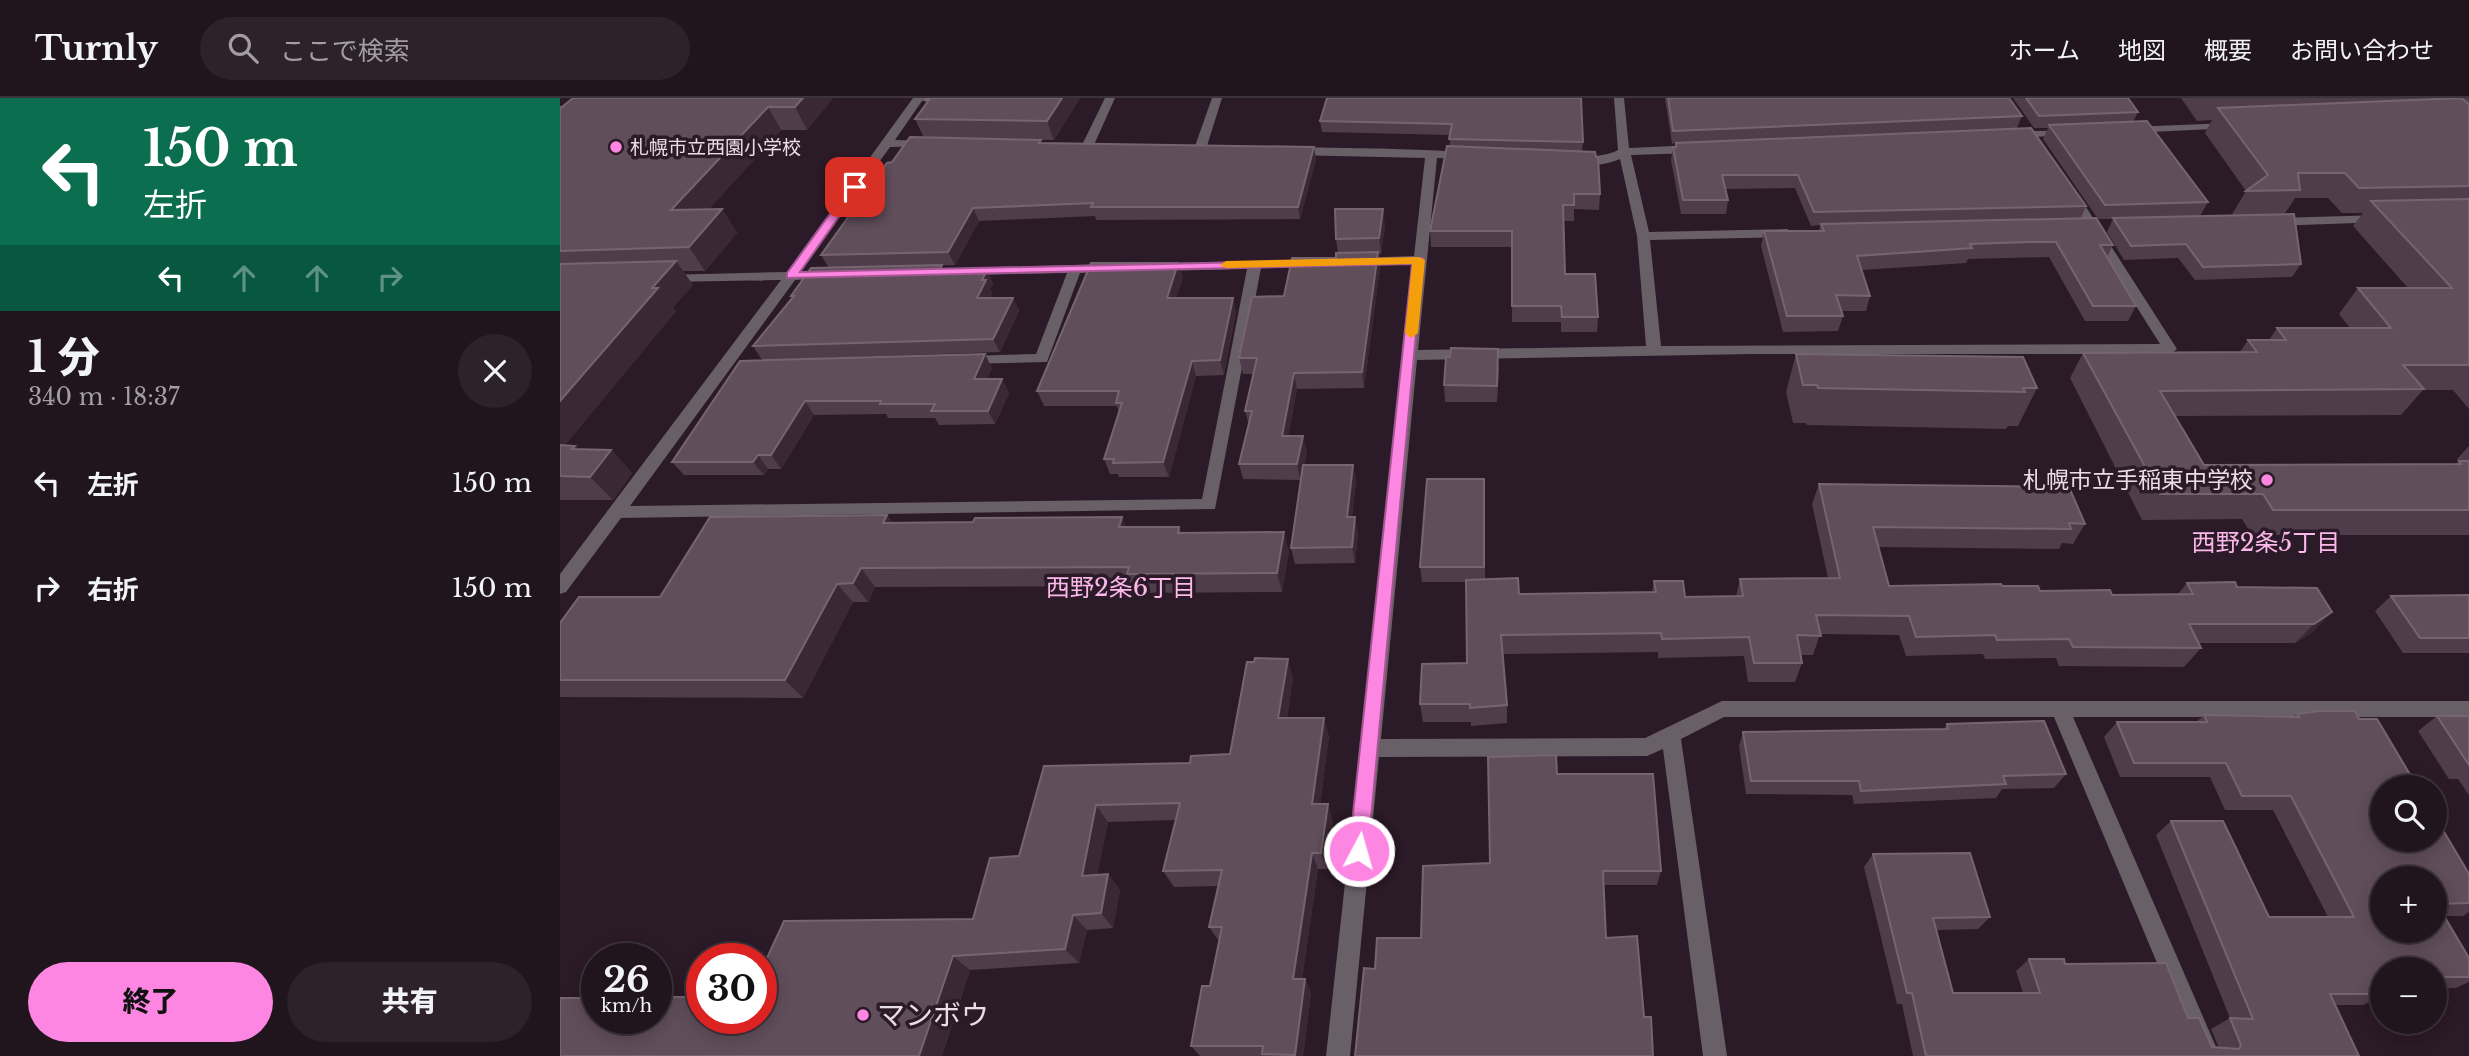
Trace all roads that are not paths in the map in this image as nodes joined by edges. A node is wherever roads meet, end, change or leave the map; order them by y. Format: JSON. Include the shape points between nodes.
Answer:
{"nodes":[{"id":1,"x":919,"y":98,"type":"edge"},
{"id":2,"x":1110,"y":98,"type":"edge"},
{"id":3,"x":1217,"y":98,"type":"edge"},
{"id":4,"x":1619,"y":98,"type":"edge"},
{"id":5,"x":2017,"y":116,"type":"edge"},
{"id":6,"x":2238,"y":125,"type":"edge"},
{"id":7,"x":2113,"y":131,"type":"edge"},
{"id":8,"x":2085,"y":132,"type":"edge"},
{"id":9,"x":2002,"y":136,"type":"edge"},
{"id":10,"x":2034,"y":140,"type":"junction"},
{"id":11,"x":887,"y":143,"type":"junction"},
{"id":12,"x":940,"y":144,"type":"edge"},
{"id":13,"x":1073,"y":147,"type":"edge"},
{"id":14,"x":1708,"y":149,"type":"edge"},
{"id":15,"x":1214,"y":150,"type":"edge"},
{"id":16,"x":1282,"y":151,"type":"edge"},
{"id":17,"x":1624,"y":152,"type":"junction"},
{"id":18,"x":1431,"y":154,"type":"junction"},
{"id":19,"x":1485,"y":156,"type":"edge"},
{"id":20,"x":1566,"y":159,"type":"edge"},
{"id":21,"x":2062,"y":180,"type":"edge"},
{"id":22,"x":2399,"y":219,"type":"edge"},
{"id":23,"x":2260,"y":222,"type":"edge"},
{"id":24,"x":1807,"y":233,"type":"edge"},
{"id":25,"x":1643,"y":236,"type":"junction"},
{"id":26,"x":1419,"y":260,"type":"junction"},
{"id":27,"x":1255,"y":264,"type":"junction"},
{"id":28,"x":1075,"y":269,"type":"junction"},
{"id":29,"x":953,"y":272,"type":"edge"},
{"id":30,"x":845,"y":274,"type":"edge"},
{"id":31,"x":791,"y":276,"type":"junction"},
{"id":32,"x":655,"y":279,"type":"edge"},
{"id":33,"x":1654,"y":352,"type":"junction"},
{"id":34,"x":1409,"y":355,"type":"junction"},
{"id":35,"x":945,"y":362,"type":"edge"},
{"id":36,"x":618,"y":512,"type":"junction"},
{"id":37,"x":560,"y":587,"type":"edge"},
{"id":38,"x":2060,"y":709,"type":"junction"},
{"id":39,"x":2356,"y":709,"type":"junction"},
{"id":40,"x":2469,"y":709,"type":"edge"},
{"id":41,"x":2371,"y":731,"type":"edge"},
{"id":42,"x":1671,"y":735,"type":"junction"},
{"id":43,"x":1369,"y":748,"type":"junction"},
{"id":44,"x":1338,"y":1056,"type":"edge"},
{"id":45,"x":1715,"y":1056,"type":"edge"},
{"id":46,"x":2208,"y":1056,"type":"edge"}],
"edges":[{"from":1,"to":11,"type":"street"},
{"from":2,"to":13,"type":"street","via":[[1093,147]]},
{"from":3,"to":15,"type":"street","via":[[1194,149]]},
{"from":4,"to":17,"type":"street"},
{"from":5,"to":10,"type":"street"},
{"from":6,"to":7,"type":"street"},
{"from":8,"to":10,"type":"street"},
{"from":9,"to":10,"type":"street"},
{"from":11,"to":12,"type":"street"},
{"from":11,"to":31,"type":"street"},
{"from":14,"to":17,"type":"street"},
{"from":16,"to":18,"type":"street"},
{"from":17,"to":20,"type":"street","via":[[1606,161]]},
{"from":17,"to":25,"type":"street"},
{"from":18,"to":19,"type":"street"},
{"from":18,"to":26,"type":"street"},
{"from":21,"to":33,"type":"street","via":[[2170,349]]},
{"from":22,"to":23,"type":"street"},
{"from":24,"to":25,"type":"street"},
{"from":25,"to":33,"type":"street"},
{"from":26,"to":27,"type":"street"},
{"from":26,"to":34,"type":"street"},
{"from":27,"to":28,"type":"street"},
{"from":27,"to":36,"type":"street","via":[[1209,505]]},
{"from":28,"to":29,"type":"street"},
{"from":28,"to":35,"type":"street","via":[[1042,359]]},
{"from":30,"to":31,"type":"street"},
{"from":31,"to":32,"type":"street"},
{"from":31,"to":36,"type":"street","via":[[731,368]]},
{"from":33,"to":34,"type":"street"},
{"from":34,"to":43,"type":"street"},
{"from":36,"to":37,"type":"street"},
{"from":38,"to":39,"type":"street"},
{"from":38,"to":42,"type":"street","via":[[1722,709]]},
{"from":38,"to":46,"type":"street"},
{"from":39,"to":40,"type":"street"},
{"from":39,"to":41,"type":"street"},
{"from":42,"to":43,"type":"street","via":[[1647,747]]},
{"from":42,"to":45,"type":"street"},
{"from":43,"to":44,"type":"street"}]}
